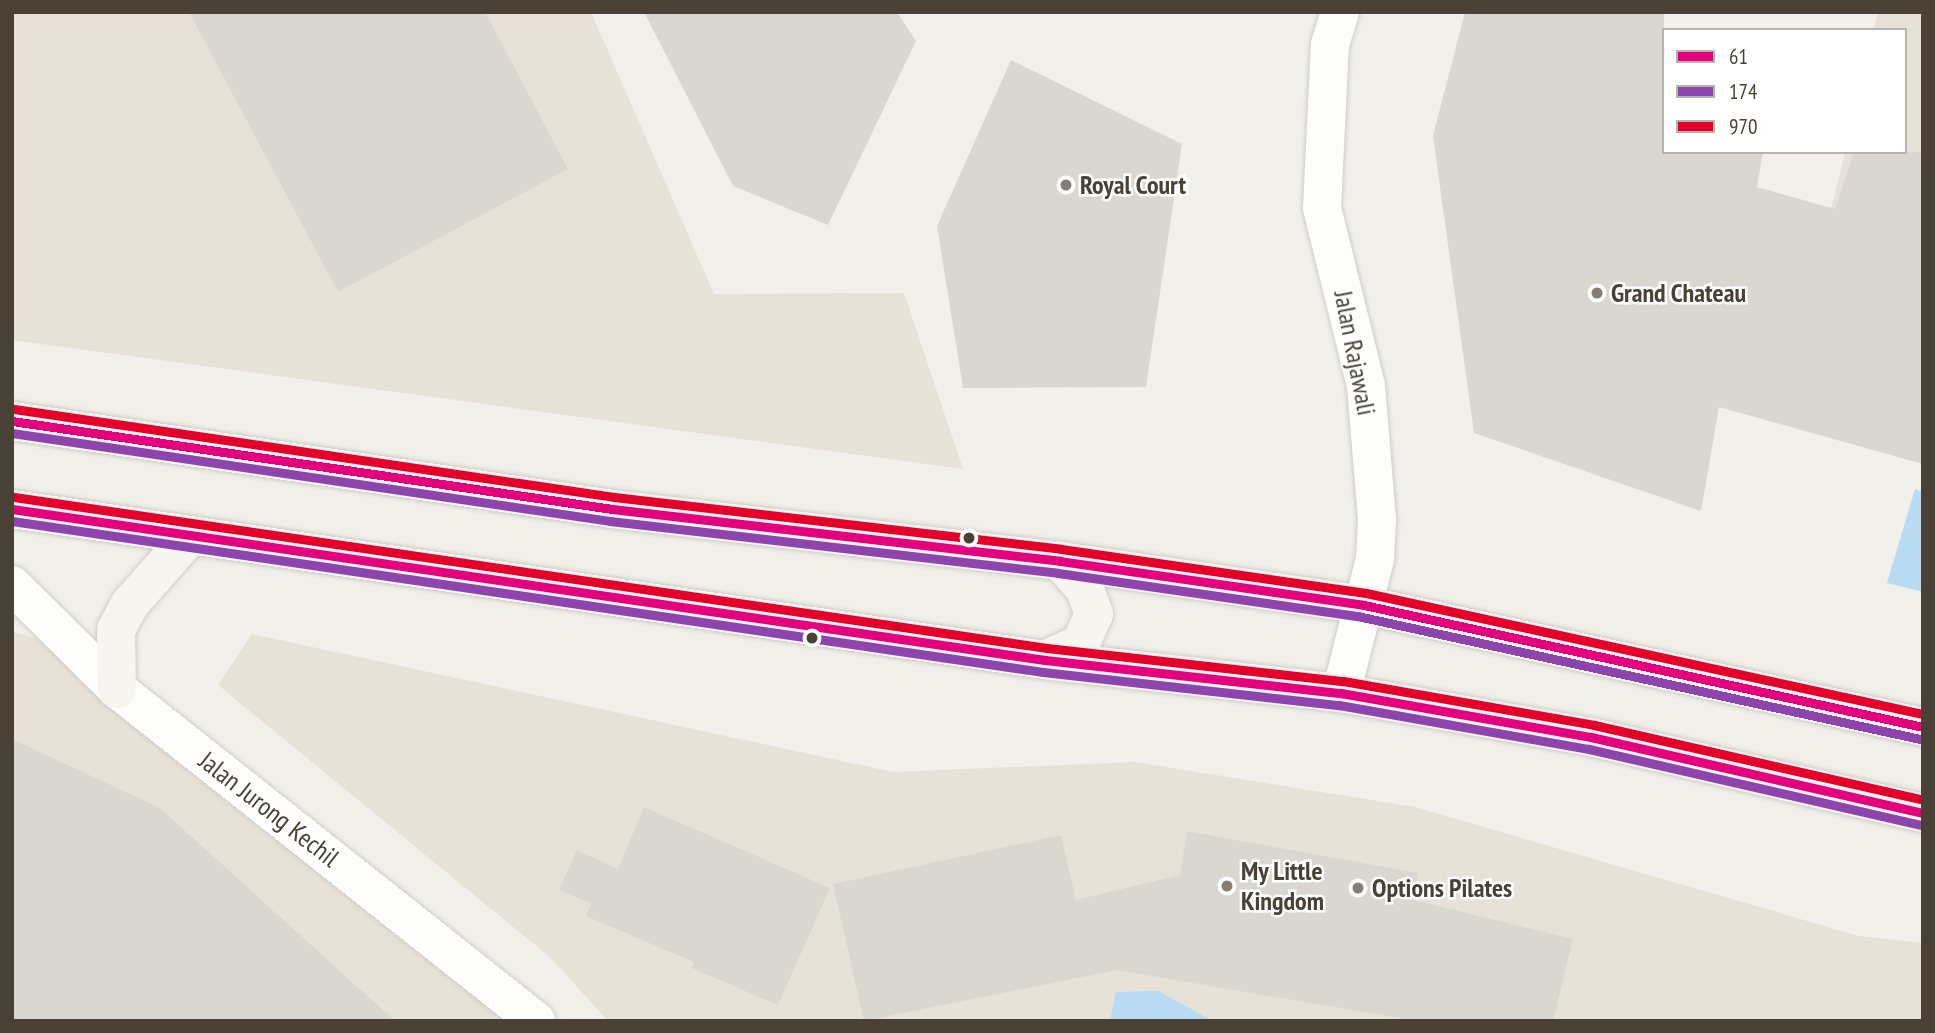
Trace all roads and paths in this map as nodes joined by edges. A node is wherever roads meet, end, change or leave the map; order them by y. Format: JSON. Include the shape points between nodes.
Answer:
{"nodes":[{"id":1,"x":1340,"y":12,"type":"edge"},
{"id":2,"x":12,"y":421,"type":"edge"},
{"id":3,"x":12,"y":509,"type":"edge"},
{"id":4,"x":190,"y":536,"type":"junction"},
{"id":5,"x":1060,"y":561,"type":"junction"},
{"id":6,"x":12,"y":584,"type":"edge"},
{"id":7,"x":1364,"y":606,"type":"junction"},
{"id":8,"x":1045,"y":660,"type":"junction"},
{"id":9,"x":117,"y":689,"type":"junction"},
{"id":10,"x":1341,"y":693,"type":"junction"},
{"id":11,"x":1923,"y":727,"type":"edge"},
{"id":12,"x":1923,"y":813,"type":"edge"},
{"id":13,"x":536,"y":1021,"type":"edge"}],
"edges":[{"from":1,"to":7,"type":"street","name":"Jalan Rajawali","via":[[1330,44],[1322,208],[1366,386],[1377,520],[1375,559]]},
{"from":2,"to":5,"type":"main road","via":[[612,509]]},
{"from":3,"to":4,"type":"main road"},
{"from":4,"to":8,"type":"main road"},
{"from":4,"to":9,"type":"main road","via":[[130,604],[116,630]]},
{"from":5,"to":7,"type":"main road"},
{"from":5,"to":8,"type":"main road","via":[[1086,589],[1094,614],[1081,643]]},
{"from":6,"to":9,"type":"street","name":"Jalan Jurong Kechil"},
{"from":7,"to":10,"type":"street","name":"Jalan Rajawali"},
{"from":7,"to":11,"type":"main road"},
{"from":8,"to":10,"type":"main road"},
{"from":9,"to":13,"type":"street","name":"Jalan Jurong Kechil"},
{"from":10,"to":12,"type":"main road","via":[[1591,737]]}]}
